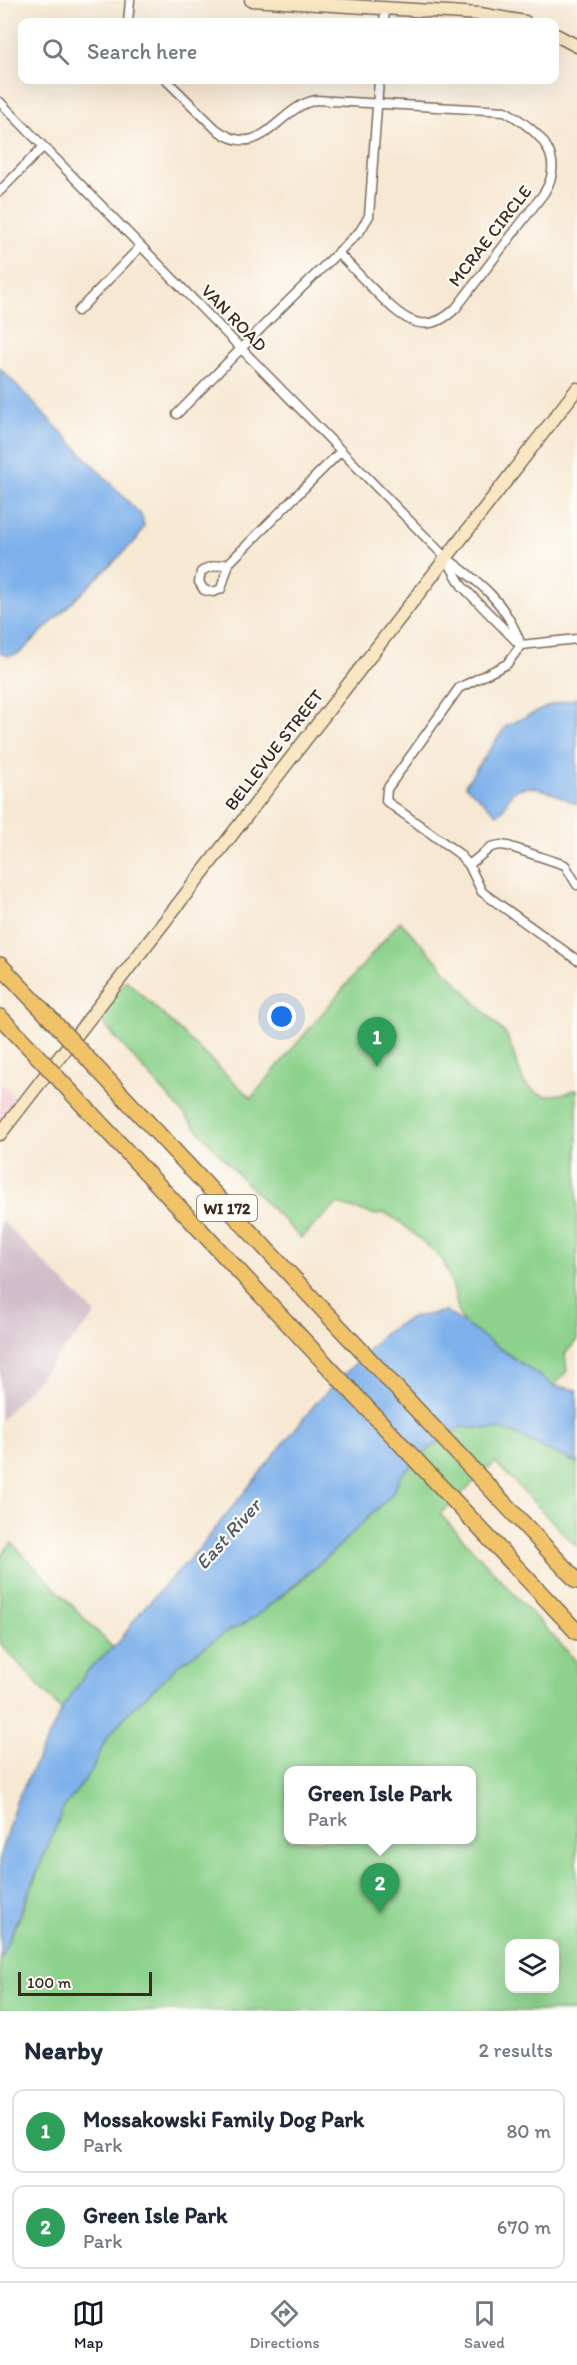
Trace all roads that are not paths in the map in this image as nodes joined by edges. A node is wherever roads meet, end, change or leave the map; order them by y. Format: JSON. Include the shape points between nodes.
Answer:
{"nodes":[{"id":1,"x":130,"y":0,"type":"edge"},
{"id":2,"x":251,"y":0,"type":"edge"},
{"id":3,"x":385,"y":9,"type":"junction"},
{"id":4,"x":128,"y":18,"type":"edge"},
{"id":5,"x":384,"y":18,"type":"edge"},
{"id":6,"x":502,"y":18,"type":"edge"},
{"id":7,"x":559,"y":36,"type":"edge"},
{"id":8,"x":577,"y":46,"type":"edge"},
{"id":9,"x":170,"y":84,"type":"edge"},
{"id":10,"x":379,"y":84,"type":"edge"},
{"id":11,"x":0,"y":102,"type":"edge"},
{"id":12,"x":377,"y":103,"type":"junction"},
{"id":13,"x":43,"y":147,"type":"junction"},
{"id":14,"x":0,"y":191,"type":"edge"},
{"id":15,"x":141,"y":246,"type":"junction"},
{"id":16,"x":338,"y":253,"type":"junction"},
{"id":17,"x":78,"y":311,"type":"dead end"},
{"id":18,"x":241,"y":348,"type":"junction"},
{"id":19,"x":577,"y":388,"type":"edge"},
{"id":20,"x":177,"y":414,"type":"dead end"},
{"id":21,"x":341,"y":451,"type":"junction"},
{"id":22,"x":445,"y":557,"type":"junction"},
{"id":23,"x":229,"y":563,"type":"dead end"},
{"id":24,"x":577,"y":639,"type":"edge"},
{"id":25,"x":521,"y":645,"type":"junction"},
{"id":26,"x":469,"y":865,"type":"junction"},
{"id":27,"x":577,"y":885,"type":"edge"},
{"id":28,"x":577,"y":960,"type":"edge"},
{"id":29,"x":0,"y":965,"type":"edge"},
{"id":30,"x":0,"y":1017,"type":"edge"},
{"id":31,"x":0,"y":1134,"type":"edge"},
{"id":32,"x":577,"y":1581,"type":"edge"},
{"id":33,"x":577,"y":1632,"type":"edge"}],
"edges":[{"from":1,"to":4,"type":"street"},
{"from":2,"to":3,"type":"street"},
{"from":3,"to":5,"type":"street"},
{"from":3,"to":6,"type":"street"},
{"from":7,"to":8,"type":"street"},
{"from":9,"to":12,"type":"street","via":[[216,129],[239,140],[259,138],[306,102]]},
{"from":10,"to":12,"type":"street"},
{"from":11,"to":13,"type":"street","name":"VAN ROAD"},
{"from":12,"to":16,"type":"street","via":[[369,216]]},
{"from":12,"to":16,"type":"street","name":"MCRAE CIRCLE","via":[[505,111],[519,118],[543,141],[552,158],[552,175],[544,193],[456,308],[439,320],[420,323],[398,315]]},
{"from":13,"to":14,"type":"street"},
{"from":13,"to":15,"type":"street","name":"VAN ROAD"},
{"from":15,"to":17,"type":"street"},
{"from":15,"to":18,"type":"street","name":"VAN ROAD"},
{"from":16,"to":18,"type":"street"},
{"from":18,"to":20,"type":"street"},
{"from":18,"to":21,"type":"street","name":"VAN ROAD"},
{"from":19,"to":22,"type":"street","name":"BELLEVUE STREET"},
{"from":21,"to":22,"type":"street","name":"VAN ROAD"},
{"from":21,"to":23,"type":"street"},
{"from":22,"to":25,"type":"street","via":[[462,586]]},
{"from":22,"to":25,"type":"street","via":[[471,575],[504,608]]},
{"from":22,"to":31,"type":"street","name":"BELLEVUE STREET"},
{"from":24,"to":25,"type":"street"},
{"from":25,"to":26,"type":"street","via":[[507,664],[459,688],[387,789],[386,801]]},
{"from":26,"to":27,"type":"street","via":[[491,847],[508,846],[565,865]]},
{"from":26,"to":28,"type":"street","via":[[482,892]]},
{"from":29,"to":32,"type":"highway","number":"WI 172","bridge":true},
{"from":30,"to":33,"type":"highway","number":"WI 172","bridge":true}]}
